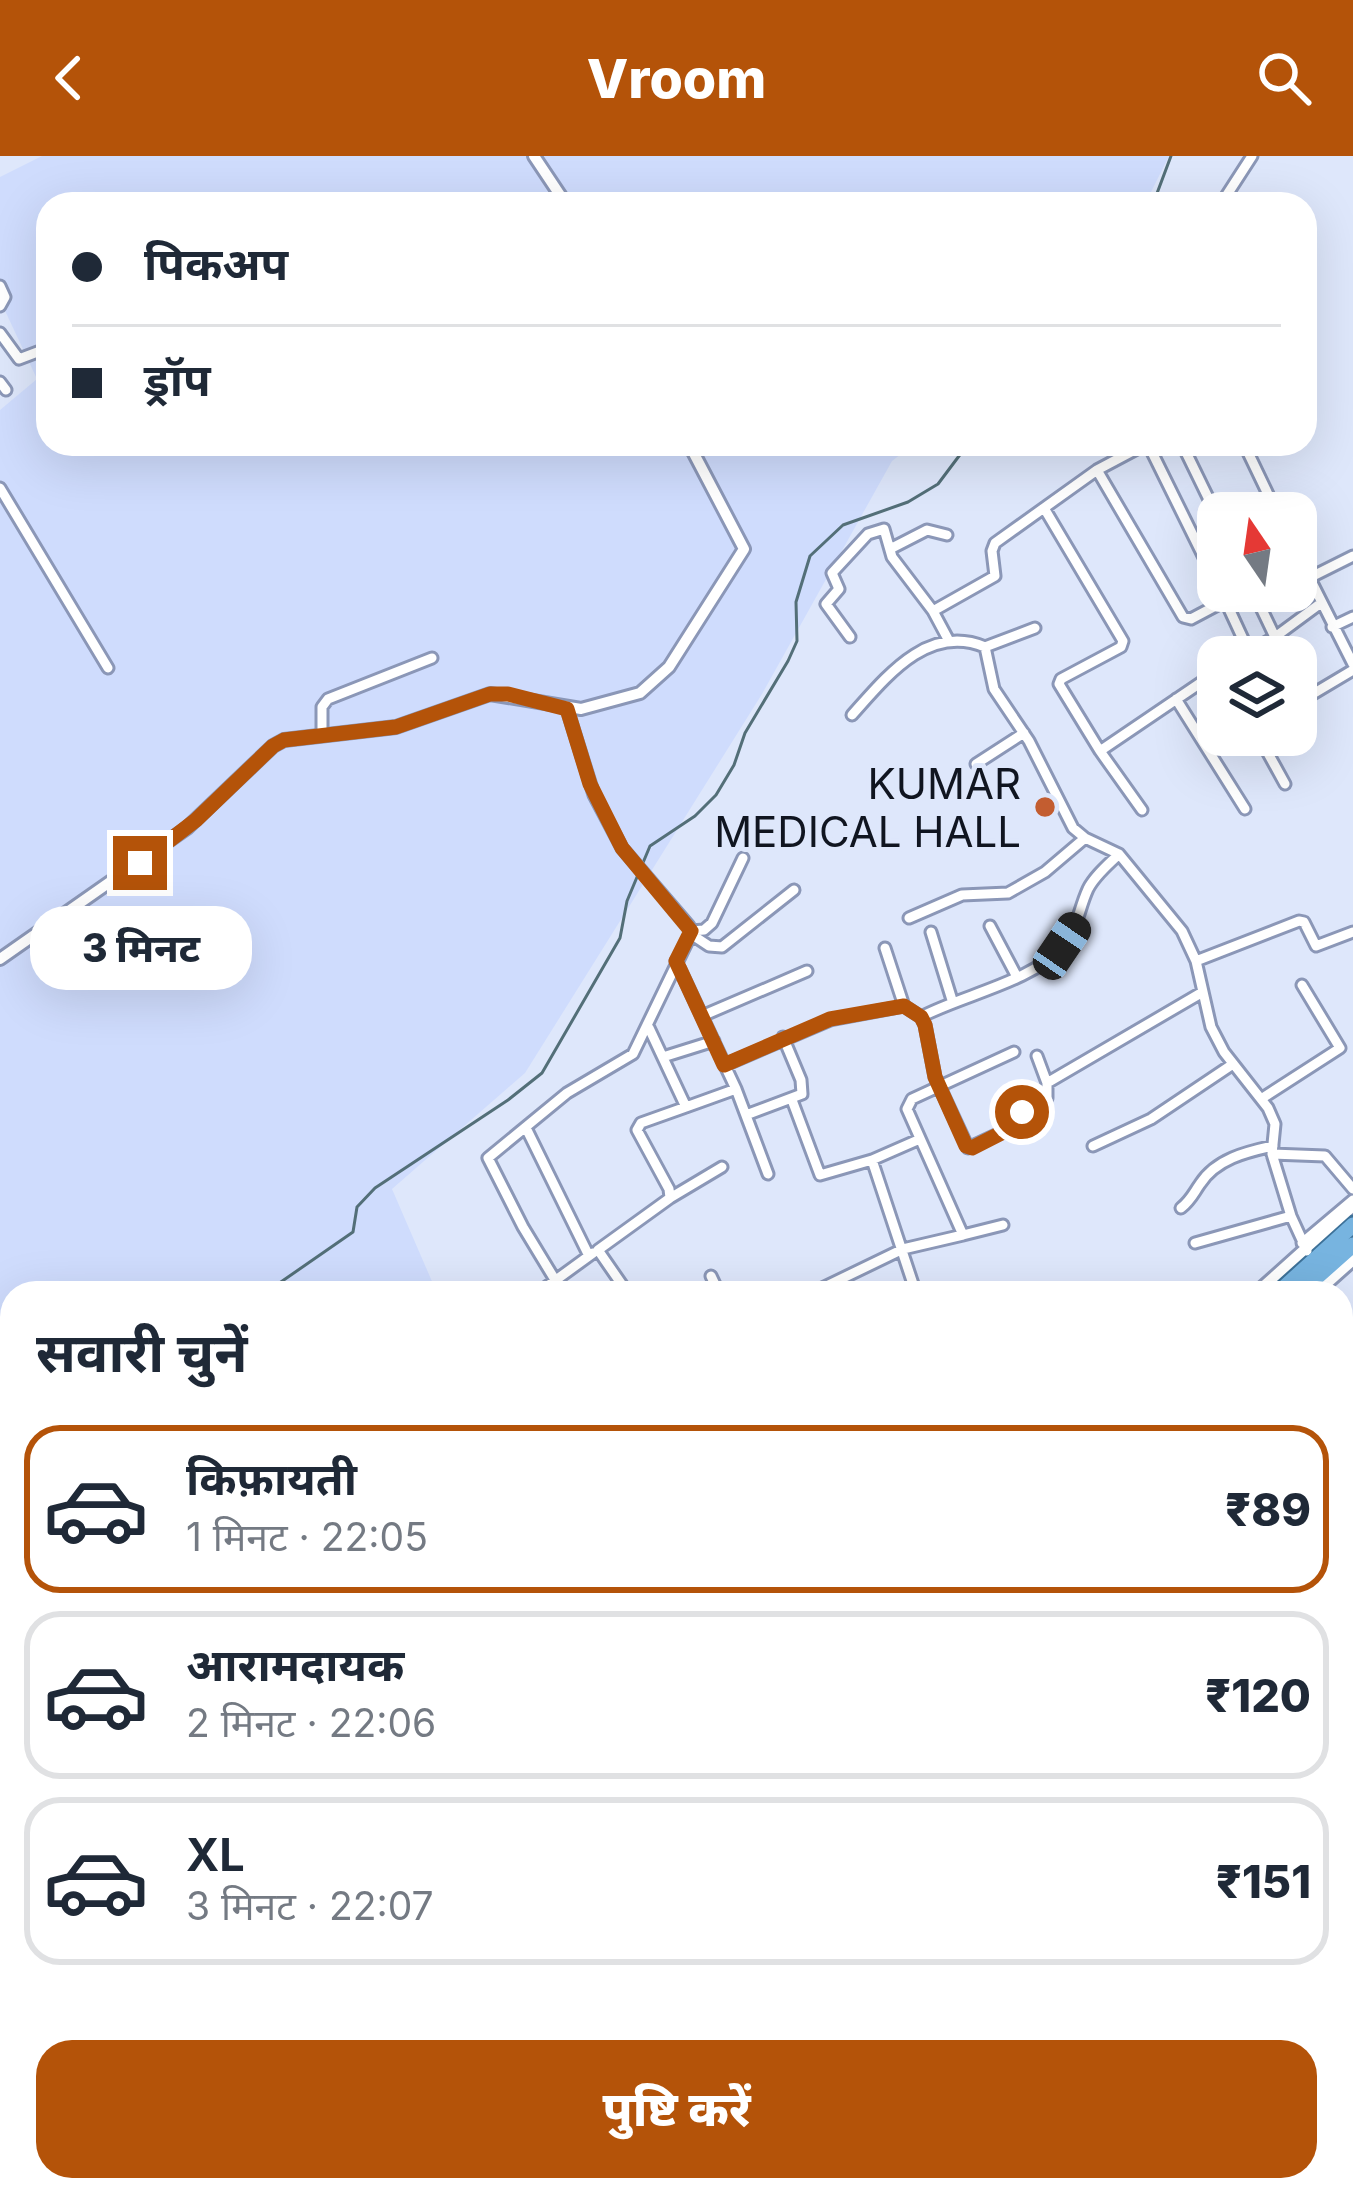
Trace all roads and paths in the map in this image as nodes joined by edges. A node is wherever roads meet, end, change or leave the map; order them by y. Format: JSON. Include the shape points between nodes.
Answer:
{"nodes":[{"id":1,"x":534,"y":156,"type":"edge"},
{"id":2,"x":1252,"y":156,"type":"edge"},
{"id":3,"x":558,"y":192,"type":"edge"},
{"id":4,"x":1230,"y":192,"type":"edge"},
{"id":5,"x":0,"y":286,"type":"edge"},
{"id":6,"x":0,"y":306,"type":"edge"},
{"id":7,"x":0,"y":333,"type":"edge"},
{"id":8,"x":36,"y":355,"type":"edge"},
{"id":9,"x":695,"y":456,"type":"edge"},
{"id":10,"x":1123,"y":456,"type":"edge"},
{"id":11,"x":1153,"y":456,"type":"edge"},
{"id":12,"x":1188,"y":456,"type":"edge"},
{"id":13,"x":1250,"y":456,"type":"edge"},
{"id":14,"x":1096,"y":470,"type":"junction"},
{"id":15,"x":0,"y":488,"type":"edge"},
{"id":16,"x":1205,"y":492,"type":"edge"},
{"id":17,"x":1267,"y":492,"type":"edge"},
{"id":18,"x":1044,"y":508,"type":"junction"},
{"id":19,"x":946,"y":536,"type":"dead end"},
{"id":20,"x":1197,"y":545,"type":"edge"},
{"id":21,"x":890,"y":549,"type":"junction"},
{"id":22,"x":1353,"y":556,"type":"edge"},
{"id":23,"x":1317,"y":574,"type":"edge"},
{"id":24,"x":1317,"y":594,"type":"edge"},
{"id":25,"x":1321,"y":602,"type":"junction"},
{"id":26,"x":932,"y":611,"type":"junction"},
{"id":27,"x":1199,"y":612,"type":"edge"},
{"id":28,"x":1353,"y":617,"type":"edge"},
{"id":29,"x":1332,"y":627,"type":"junction"},
{"id":30,"x":1034,"y":628,"type":"dead end"},
{"id":31,"x":1276,"y":636,"type":"edge"},
{"id":32,"x":850,"y":637,"type":"dead end"},
{"id":33,"x":947,"y":639,"type":"junction"},
{"id":34,"x":985,"y":646,"type":"junction"},
{"id":35,"x":432,"y":658,"type":"dead end"},
{"id":36,"x":1353,"y":667,"type":"edge"},
{"id":37,"x":108,"y":668,"type":"dead end"},
{"id":38,"x":1197,"y":685,"type":"edge"},
{"id":39,"x":1317,"y":690,"type":"edge"},
{"id":40,"x":1176,"y":699,"type":"junction"},
{"id":41,"x":567,"y":709,"type":"junction"},
{"id":42,"x":851,"y":715,"type":"dead end"},
{"id":43,"x":322,"y":734,"type":"junction"},
{"id":44,"x":1024,"y":734,"type":"junction"},
{"id":45,"x":1100,"y":751,"type":"junction"},
{"id":46,"x":1270,"y":756,"type":"edge"},
{"id":47,"x":976,"y":764,"type":"dead end"},
{"id":48,"x":1286,"y":784,"type":"dead end"},
{"id":49,"x":1246,"y":809,"type":"dead end"},
{"id":50,"x":1142,"y":810,"type":"dead end"},
{"id":51,"x":1085,"y":838,"type":"junction"},
{"id":52,"x":1119,"y":854,"type":"junction"},
{"id":53,"x":743,"y":858,"type":"dead end"},
{"id":54,"x":794,"y":890,"type":"dead end"},
{"id":55,"x":909,"y":917,"type":"dead end"},
{"id":56,"x":990,"y":926,"type":"dead end"},
{"id":57,"x":691,"y":932,"type":"junction"},
{"id":58,"x":931,"y":932,"type":"dead end"},
{"id":59,"x":1353,"y":932,"type":"edge"},
{"id":60,"x":885,"y":948,"type":"dead end"},
{"id":61,"x":0,"y":959,"type":"edge"},
{"id":62,"x":676,"y":961,"type":"junction"},
{"id":63,"x":1196,"y":962,"type":"junction"},
{"id":64,"x":807,"y":971,"type":"dead end"},
{"id":65,"x":1017,"y":977,"type":"junction"},
{"id":66,"x":1302,"y":985,"type":"dead end"},
{"id":67,"x":1201,"y":993,"type":"junction"},
{"id":68,"x":952,"y":1000,"type":"junction"},
{"id":69,"x":904,"y":1006,"type":"junction"},
{"id":70,"x":702,"y":1016,"type":"junction"},
{"id":71,"x":921,"y":1017,"type":"junction"},
{"id":72,"x":649,"y":1028,"type":"junction"},
{"id":73,"x":783,"y":1037,"type":"junction"},
{"id":74,"x":714,"y":1041,"type":"junction"},
{"id":75,"x":1353,"y":1042,"type":"edge"},
{"id":76,"x":1340,"y":1048,"type":"junction"},
{"id":77,"x":1014,"y":1052,"type":"dead end"},
{"id":78,"x":1036,"y":1056,"type":"dead end"},
{"id":79,"x":663,"y":1057,"type":"junction"},
{"id":80,"x":1233,"y":1064,"type":"junction"},
{"id":81,"x":724,"y":1065,"type":"junction"},
{"id":82,"x":1047,"y":1083,"type":"junction"},
{"id":83,"x":939,"y":1086,"type":"junction"},
{"id":84,"x":736,"y":1089,"type":"junction"},
{"id":85,"x":1262,"y":1099,"type":"junction"},
{"id":86,"x":792,"y":1100,"type":"junction"},
{"id":87,"x":686,"y":1107,"type":"junction"},
{"id":88,"x":746,"y":1115,"type":"junction"},
{"id":89,"x":526,"y":1128,"type":"junction"},
{"id":90,"x":920,"y":1139,"type":"junction"},
{"id":91,"x":1093,"y":1146,"type":"dead end"},
{"id":92,"x":1273,"y":1150,"type":"junction"},
{"id":93,"x":872,"y":1160,"type":"junction"},
{"id":94,"x":722,"y":1167,"type":"dead end"},
{"id":95,"x":768,"y":1174,"type":"dead end"},
{"id":96,"x":1353,"y":1189,"type":"edge"},
{"id":97,"x":670,"y":1198,"type":"junction"},
{"id":98,"x":1353,"y":1203,"type":"edge"},
{"id":99,"x":1181,"y":1208,"type":"dead end"},
{"id":100,"x":1291,"y":1216,"type":"junction"},
{"id":101,"x":1003,"y":1225,"type":"dead end"},
{"id":102,"x":1353,"y":1225,"type":"edge"},
{"id":103,"x":963,"y":1235,"type":"junction"},
{"id":104,"x":1195,"y":1243,"type":"dead end"},
{"id":105,"x":1353,"y":1245,"type":"edge"},
{"id":106,"x":902,"y":1249,"type":"junction"},
{"id":107,"x":1307,"y":1251,"type":"junction"},
{"id":108,"x":593,"y":1253,"type":"junction"},
{"id":109,"x":1353,"y":1260,"type":"edge"},
{"id":110,"x":711,"y":1276,"type":"dead end"},
{"id":111,"x":554,"y":1281,"type":"joint"},
{"id":112,"x":617,"y":1281,"type":"edge"},
{"id":113,"x":713,"y":1281,"type":"edge"},
{"id":114,"x":837,"y":1281,"type":"edge"},
{"id":115,"x":912,"y":1281,"type":"edge"},
{"id":116,"x":1271,"y":1281,"type":"edge"},
{"id":117,"x":1286,"y":1281,"type":"edge"},
{"id":118,"x":1312,"y":1281,"type":"edge"},
{"id":119,"x":1329,"y":1281,"type":"edge"}],
"edges":[{"from":1,"to":3,"type":"street"},
{"from":2,"to":4,"type":"street"},
{"from":5,"to":6,"type":"street"},
{"from":7,"to":8,"type":"street","via":[[19,359]]},
{"from":9,"to":41,"type":"street","via":[[742,554],[652,686]]},
{"from":10,"to":14,"type":"street"},
{"from":11,"to":20,"type":"street"},
{"from":12,"to":16,"type":"street"},
{"from":13,"to":17,"type":"street"},
{"from":14,"to":18,"type":"street"},
{"from":14,"to":27,"type":"street","via":[[1184,617]]},
{"from":15,"to":37,"type":"street"},
{"from":18,"to":26,"type":"street","via":[[995,543],[990,580]]},
{"from":18,"to":45,"type":"street","via":[[1124,641],[1060,681]]},
{"from":19,"to":21,"type":"street","via":[[927,530]]},
{"from":21,"to":26,"type":"street"},
{"from":21,"to":32,"type":"street","via":[[887,531],[872,531],[832,573],[839,589],[826,604]]},
{"from":22,"to":23,"type":"street"},
{"from":24,"to":25,"type":"street"},
{"from":25,"to":29,"type":"street"},
{"from":25,"to":31,"type":"street"},
{"from":26,"to":33,"type":"street"},
{"from":28,"to":29,"type":"street"},
{"from":29,"to":36,"type":"street"},
{"from":30,"to":34,"type":"street"},
{"from":33,"to":34,"type":"street"},
{"from":33,"to":42,"type":"street","via":[[900,665]]},
{"from":34,"to":44,"type":"street","via":[[994,689]]},
{"from":35,"to":43,"type":"street","via":[[328,699]]},
{"from":36,"to":39,"type":"street"},
{"from":38,"to":40,"type":"street"},
{"from":40,"to":45,"type":"street"},
{"from":40,"to":49,"type":"street"},
{"from":41,"to":43,"type":"street","via":[[490,694],[406,725]]},
{"from":41,"to":57,"type":"street","via":[[594,795],[634,866]]},
{"from":43,"to":61,"type":"street","via":[[273,746],[178,835]]},
{"from":44,"to":47,"type":"street"},
{"from":44,"to":51,"type":"street","via":[[1072,828]]},
{"from":45,"to":50,"type":"street"},
{"from":46,"to":48,"type":"street"},
{"from":51,"to":52,"type":"street"},
{"from":51,"to":55,"type":"street","via":[[1008,892],[967,894]]},
{"from":52,"to":63,"type":"street","via":[[1167,908]]},
{"from":52,"to":65,"type":"street","via":[[1089,887],[1062,946]]},
{"from":53,"to":57,"type":"street","via":[[712,923]]},
{"from":54,"to":57,"type":"street","via":[[722,947]]},
{"from":56,"to":65,"type":"street"},
{"from":57,"to":62,"type":"street"},
{"from":58,"to":68,"type":"street"},
{"from":59,"to":63,"type":"street","via":[[1316,946],[1299,920]]},
{"from":60,"to":69,"type":"street"},
{"from":62,"to":70,"type":"street"},
{"from":62,"to":72,"type":"street"},
{"from":63,"to":67,"type":"street"},
{"from":64,"to":70,"type":"street"},
{"from":65,"to":68,"type":"street"},
{"from":66,"to":76,"type":"street"},
{"from":67,"to":80,"type":"street"},
{"from":67,"to":82,"type":"street"},
{"from":68,"to":71,"type":"street"},
{"from":69,"to":71,"type":"street"},
{"from":69,"to":73,"type":"street","via":[[851,1013]]},
{"from":70,"to":74,"type":"street"},
{"from":71,"to":83,"type":"street"},
{"from":72,"to":79,"type":"street"},
{"from":72,"to":89,"type":"street","via":[[627,1060],[567,1093]]},
{"from":73,"to":81,"type":"street"},
{"from":73,"to":86,"type":"street","via":[[802,1089]]},
{"from":74,"to":79,"type":"street"},
{"from":74,"to":81,"type":"street"},
{"from":75,"to":76,"type":"street"},
{"from":76,"to":85,"type":"street"},
{"from":77,"to":83,"type":"street"},
{"from":78,"to":82,"type":"street"},
{"from":79,"to":87,"type":"street"},
{"from":80,"to":85,"type":"street"},
{"from":80,"to":91,"type":"street","via":[[1151,1119]]},
{"from":81,"to":84,"type":"street"},
{"from":82,"to":83,"type":"street","via":[[1047,1098],[1025,1108],[1015,1126],[972,1148]]},
{"from":83,"to":90,"type":"street","via":[[908,1103]]},
{"from":84,"to":87,"type":"street"},
{"from":84,"to":88,"type":"street"},
{"from":85,"to":92,"type":"street","via":[[1275,1124]]},
{"from":86,"to":88,"type":"street"},
{"from":86,"to":93,"type":"street","via":[[820,1174]]},
{"from":87,"to":97,"type":"street","via":[[637,1130]]},
{"from":88,"to":95,"type":"street"},
{"from":89,"to":108,"type":"street"},
{"from":89,"to":111,"type":"street","via":[[488,1158]]},
{"from":90,"to":93,"type":"street"},
{"from":90,"to":103,"type":"street"},
{"from":92,"to":96,"type":"street","via":[[1325,1156]]},
{"from":92,"to":99,"type":"street","via":[[1220,1165]]},
{"from":92,"to":100,"type":"street"},
{"from":93,"to":106,"type":"street"},
{"from":94,"to":97,"type":"street"},
{"from":97,"to":108,"type":"street"},
{"from":98,"to":107,"type":"street"},
{"from":100,"to":104,"type":"street"},
{"from":100,"to":107,"type":"street"},
{"from":101,"to":103,"type":"street"},
{"from":102,"to":107,"type":"highway"},
{"from":103,"to":106,"type":"street"},
{"from":105,"to":118,"type":"highway"},
{"from":106,"to":114,"type":"street"},
{"from":106,"to":115,"type":"street"},
{"from":107,"to":116,"type":"street"},
{"from":107,"to":117,"type":"highway"},
{"from":108,"to":111,"type":"street"},
{"from":108,"to":112,"type":"street"},
{"from":109,"to":119,"type":"street"},
{"from":110,"to":113,"type":"street"}]}
